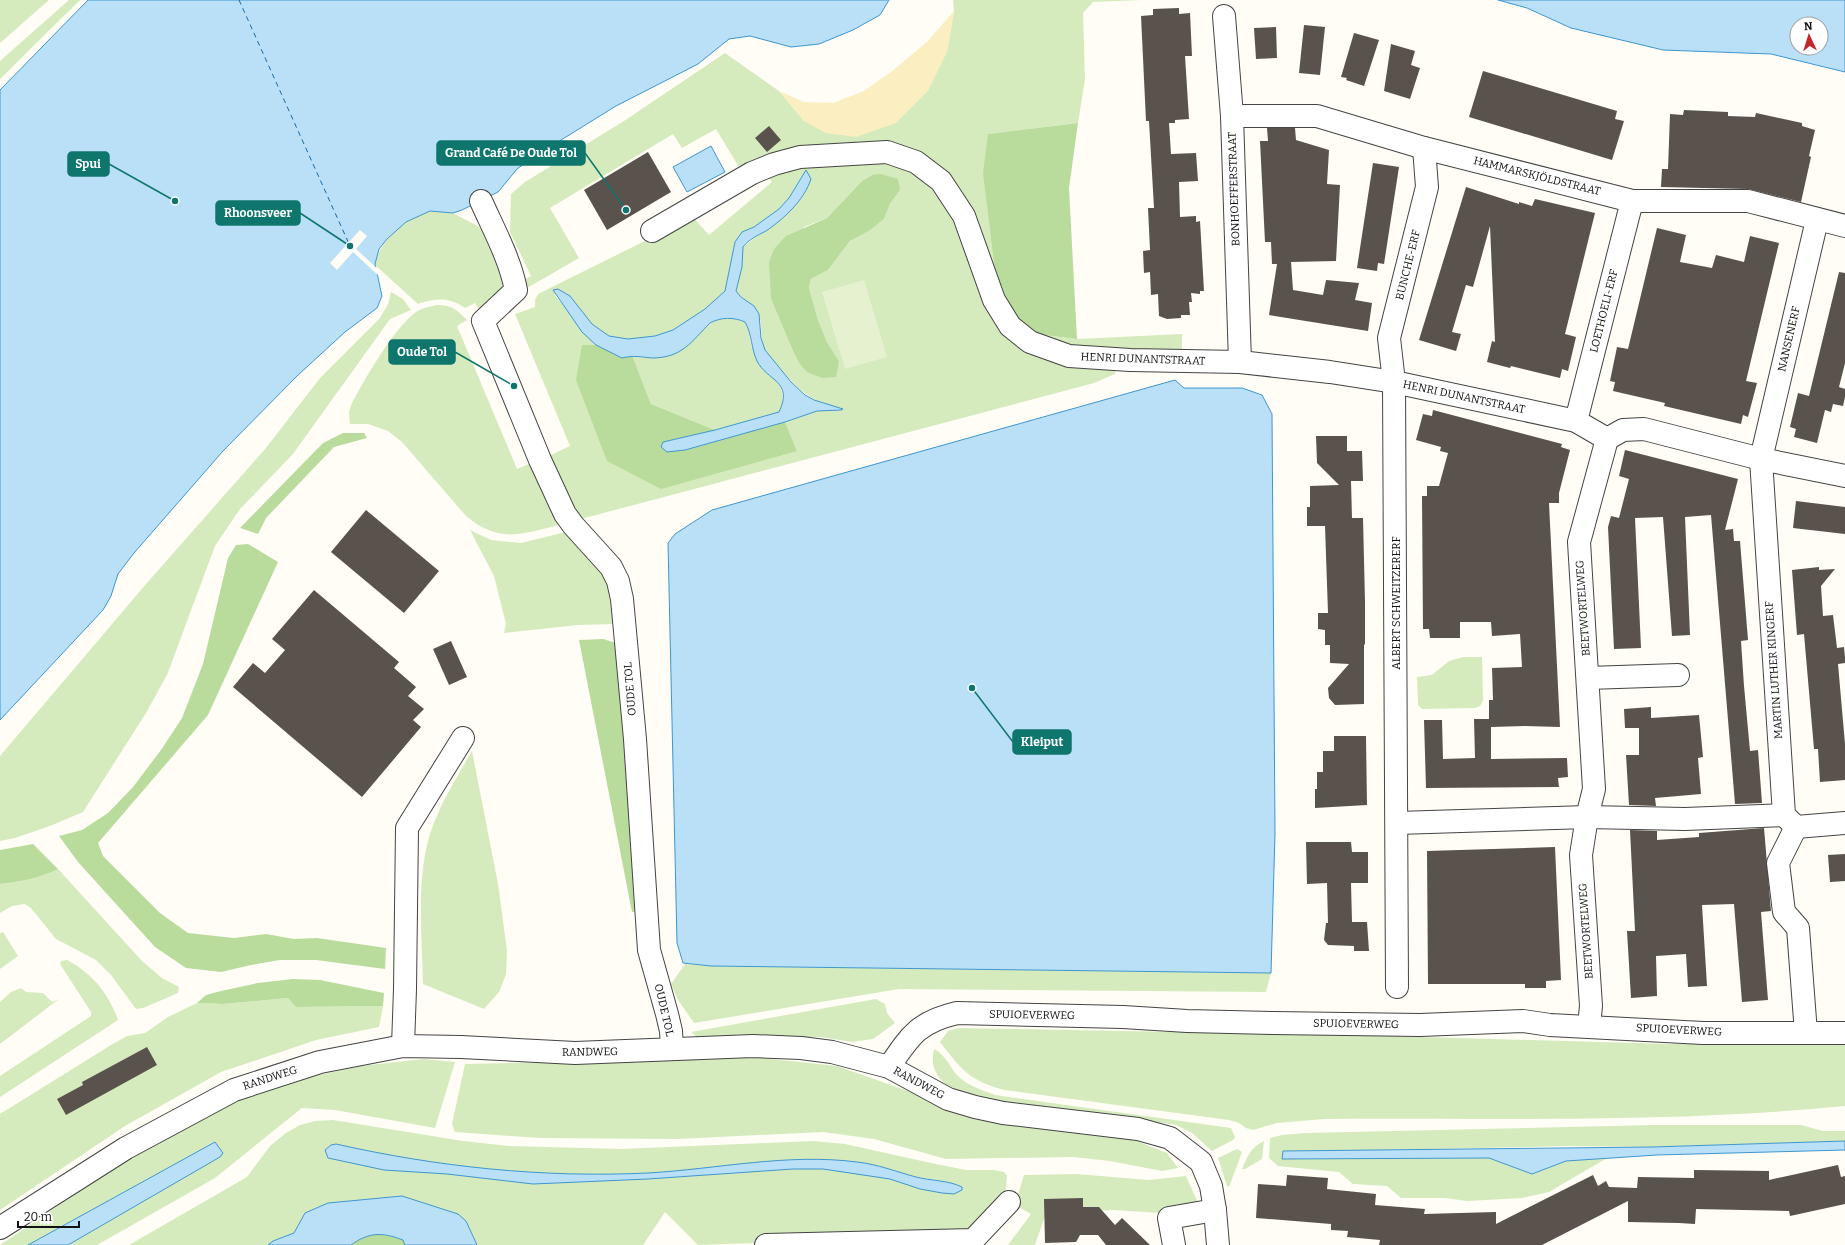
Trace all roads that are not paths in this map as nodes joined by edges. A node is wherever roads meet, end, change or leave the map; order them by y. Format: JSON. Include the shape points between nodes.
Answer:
{"nodes":[{"id":1,"x":1224,"y":16,"type":"dead end"},
{"id":2,"x":1232,"y":116,"type":"junction"},
{"id":3,"x":1424,"y":148,"type":"junction"},
{"id":4,"x":481,"y":201,"type":"dead end"},
{"id":5,"x":1632,"y":201,"type":"junction"},
{"id":6,"x":1817,"y":220,"type":"junction"},
{"id":7,"x":1845,"y":226,"type":"edge"},
{"id":8,"x":652,"y":230,"type":"dead end"},
{"id":9,"x":1240,"y":362,"type":"junction"},
{"id":10,"x":1394,"y":382,"type":"junction"},
{"id":11,"x":1576,"y":421,"type":"junction"},
{"id":12,"x":1607,"y":439,"type":"junction"},
{"id":13,"x":1761,"y":459,"type":"junction"},
{"id":14,"x":1845,"y":476,"type":"edge"},
{"id":15,"x":1678,"y":675,"type":"dead end"},
{"id":16,"x":1588,"y":678,"type":"junction"},
{"id":17,"x":463,"y":738,"type":"dead end"},
{"id":18,"x":1587,"y":817,"type":"junction"},
{"id":19,"x":1790,"y":821,"type":"junction"},
{"id":20,"x":1397,"y":823,"type":"junction"},
{"id":21,"x":1845,"y":823,"type":"edge"},
{"id":22,"x":1397,"y":987,"type":"dead end"},
{"id":23,"x":1589,"y":1026,"type":"junction"},
{"id":24,"x":1806,"y":1033,"type":"junction"},
{"id":25,"x":1845,"y":1033,"type":"edge"},
{"id":26,"x":403,"y":1046,"type":"junction"},
{"id":27,"x":672,"y":1049,"type":"junction"},
{"id":28,"x":889,"y":1068,"type":"junction"},
{"id":29,"x":1009,"y":1202,"type":"dead end"},
{"id":30,"x":1215,"y":1210,"type":"junction"},
{"id":31,"x":0,"y":1228,"type":"edge"},
{"id":32,"x":973,"y":1243,"type":"edge"},
{"id":33,"x":766,"y":1245,"type":"edge"},
{"id":34,"x":1174,"y":1245,"type":"edge"},
{"id":35,"x":1218,"y":1245,"type":"edge"}],
"edges":[{"from":1,"to":2,"type":"street","name":"BONHOEFFERSTRAAT"},
{"from":2,"to":3,"type":"street","name":"HAMMARSKJÖLDSTRAAT","via":[[1317,116]]},
{"from":2,"to":9,"type":"street","name":"BONHOEFFERSTRAAT"},
{"from":3,"to":5,"type":"street","name":"HAMMARSKJÖLDSTRAAT"},
{"from":3,"to":10,"type":"street","name":"BUNCHE-ERF","via":[[1427,187],[1389,338]]},
{"from":4,"to":27,"type":"street","name":"OUDE TOL","via":[[507,257],[516,290],[483,321],[565,514],[611,567],[618,581],[622,599],[635,747],[648,950],[669,1020]]},
{"from":5,"to":6,"type":"street","name":"HAMMARSKJÖLDSTRAAT","via":[[1748,202]]},
{"from":5,"to":11,"type":"street","name":"LOETHOELI-ERF"},
{"from":6,"to":7,"type":"street","name":"HAMMARSKJÖLDSTRAAT"},
{"from":6,"to":13,"type":"street","name":"NANSENERF"},
{"from":8,"to":9,"type":"street","name":"HENRI DUNANTSTRAAT","via":[[752,173],[774,164],[800,157],[887,152],[916,162],[941,181],[964,216],[994,300],[1010,326],[1030,342],[1069,356]]},
{"from":9,"to":10,"type":"street","name":"HENRI DUNANTSTRAAT"},
{"from":10,"to":11,"type":"street","name":"HENRI DUNANTSTRAAT"},
{"from":10,"to":20,"type":"street","name":"ALBERT SCHWEITZERERF"},
{"from":11,"to":12,"type":"street","name":"HENRI DUNANTSTRAAT"},
{"from":12,"to":13,"type":"street","via":[[1623,430],[1644,429]]},
{"from":12,"to":16,"type":"street","name":"BEETWORTELWEG","via":[[1579,542]]},
{"from":13,"to":14,"type":"street"},
{"from":13,"to":19,"type":"street","name":"MARTIN LUTHER KINGERF"},
{"from":15,"to":16,"type":"street"},
{"from":16,"to":18,"type":"street","name":"BEETWORTELWEG","via":[[1594,789]]},
{"from":17,"to":26,"type":"street","via":[[407,828]]},
{"from":18,"to":19,"type":"street"},
{"from":18,"to":20,"type":"street"},
{"from":18,"to":23,"type":"street","name":"BEETWORTELWEG","via":[[1581,855],[1591,1006]]},
{"from":19,"to":21,"type":"street"},
{"from":19,"to":24,"type":"street","via":[[1778,864],[1784,912],[1798,928]]},
{"from":20,"to":22,"type":"street","name":"ALBERT SCHWEITZERERF"},
{"from":23,"to":24,"type":"street","name":"SPUIOEVERWEG","via":[[1703,1033]]},
{"from":23,"to":28,"type":"street","name":"SPUIOEVERWEG","via":[[1523,1021],[1420,1025],[1258,1023],[957,1013],[937,1018],[916,1031]]},
{"from":24,"to":25,"type":"street","name":"SPUIOEVERWEG"},
{"from":26,"to":27,"type":"street","name":"RANDWEG","via":[[575,1053]]},
{"from":26,"to":31,"type":"street","name":"RANDWEG","via":[[320,1062],[234,1090],[126,1148]]},
{"from":27,"to":28,"type":"street","name":"RANDWEG","via":[[754,1046],[801,1048],[832,1052]]},
{"from":28,"to":30,"type":"street","name":"RANDWEG","via":[[948,1099],[975,1107],[1138,1129],[1170,1138],[1201,1162]]},
{"from":29,"to":32,"type":"street"},
{"from":30,"to":34,"type":"street","via":[[1169,1218]]},
{"from":30,"to":35,"type":"street"},
{"from":32,"to":33,"type":"street"}]}
